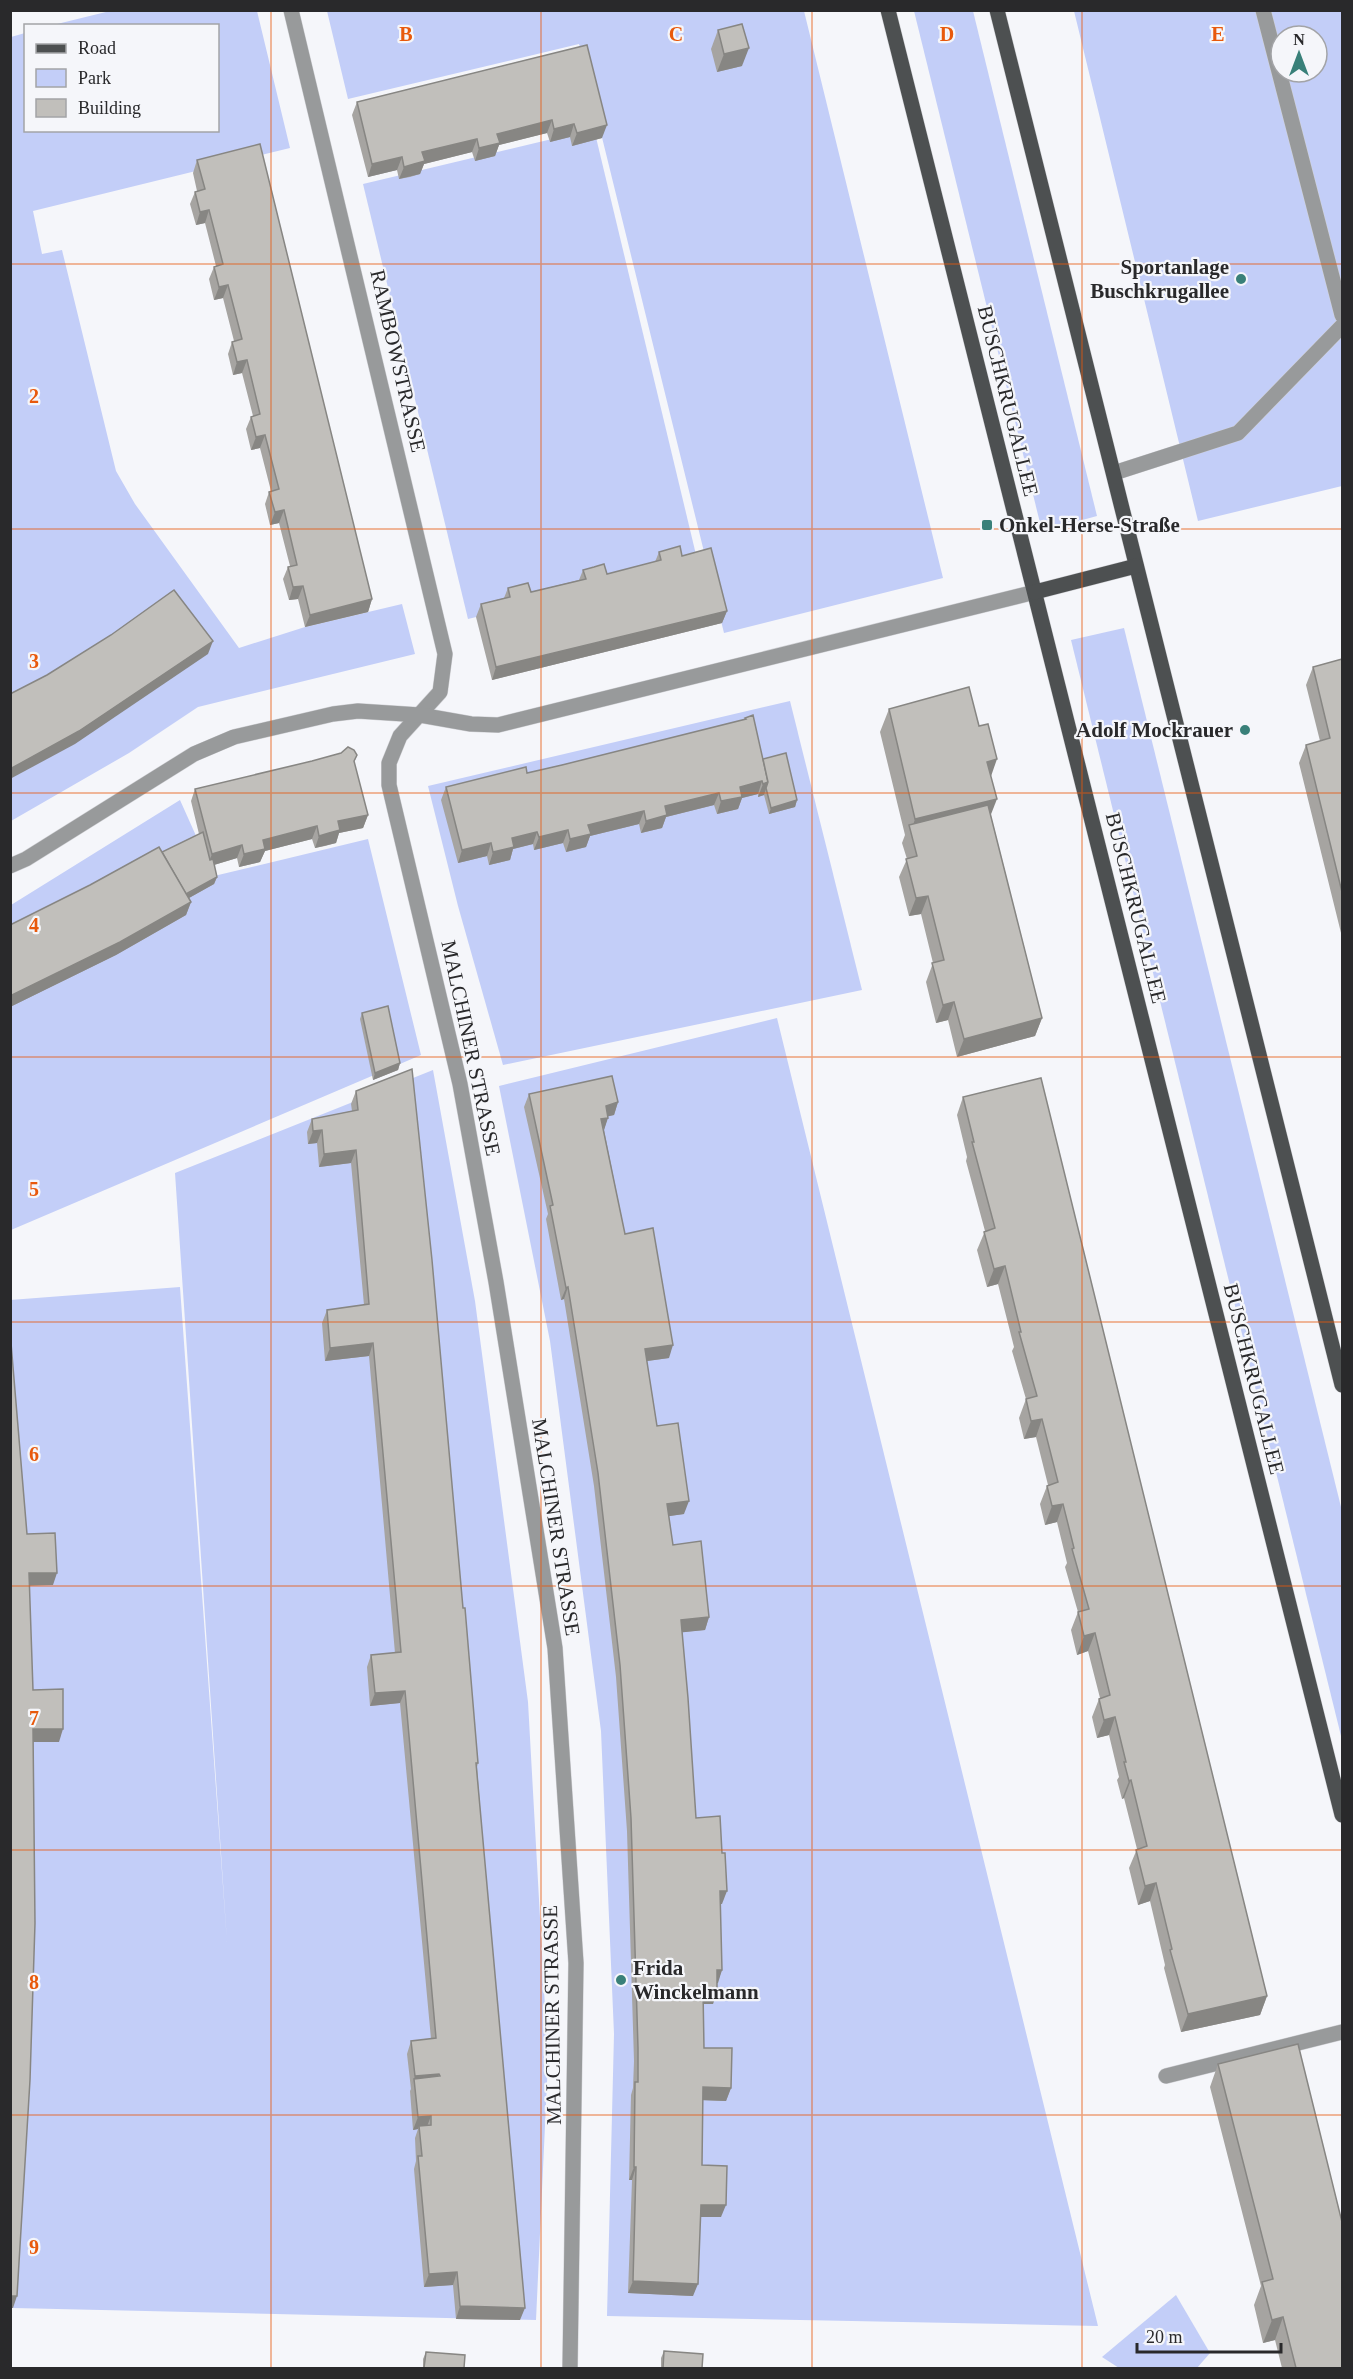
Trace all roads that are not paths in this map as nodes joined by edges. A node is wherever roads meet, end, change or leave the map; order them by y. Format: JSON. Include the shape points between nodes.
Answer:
{"nodes":[{"id":1,"x":291,"y":10,"type":"edge"},
{"id":2,"x":888,"y":10,"type":"edge"},
{"id":3,"x":997,"y":10,"type":"edge"},
{"id":4,"x":1263,"y":10,"type":"edge"},
{"id":5,"x":1342,"y":315,"type":"edge"},
{"id":6,"x":1342,"y":326,"type":"edge"},
{"id":7,"x":1114,"y":473,"type":"junction"},
{"id":8,"x":1137,"y":566,"type":"junction"},
{"id":9,"x":1035,"y":592,"type":"junction"},
{"id":10,"x":420,"y":715,"type":"junction"},
{"id":11,"x":10,"y":866,"type":"edge"},
{"id":12,"x":1342,"y":1385,"type":"edge"},
{"id":13,"x":1342,"y":1815,"type":"edge"},
{"id":14,"x":1342,"y":2032,"type":"edge"},
{"id":15,"x":1166,"y":2076,"type":"dead end"},
{"id":16,"x":570,"y":2368,"type":"edge"}],
"edges":[{"from":1,"to":10,"type":"street","name":"RAMBOWSTRASSE","via":[[445,654],[440,692]]},
{"from":2,"to":9,"type":"main road","name":"BUSCHKRUGALLEE"},
{"from":3,"to":7,"type":"main road"},
{"from":4,"to":5,"type":"street"},
{"from":6,"to":7,"type":"street","via":[[1238,432]]},
{"from":7,"to":8,"type":"main road"},
{"from":8,"to":9,"type":"main road"},
{"from":8,"to":12,"type":"main road"},
{"from":9,"to":10,"type":"street","via":[[498,725]]},
{"from":9,"to":13,"type":"main road","name":"BUSCHKRUGALLEE"},
{"from":10,"to":11,"type":"street","via":[[358,711],[234,737],[194,754]]},
{"from":10,"to":16,"type":"street","name":"MALCHINER STRASSE","via":[[400,736],[389,763],[389,785],[460,1084],[555,1648],[576,1963]]},
{"from":14,"to":15,"type":"street"}]}
